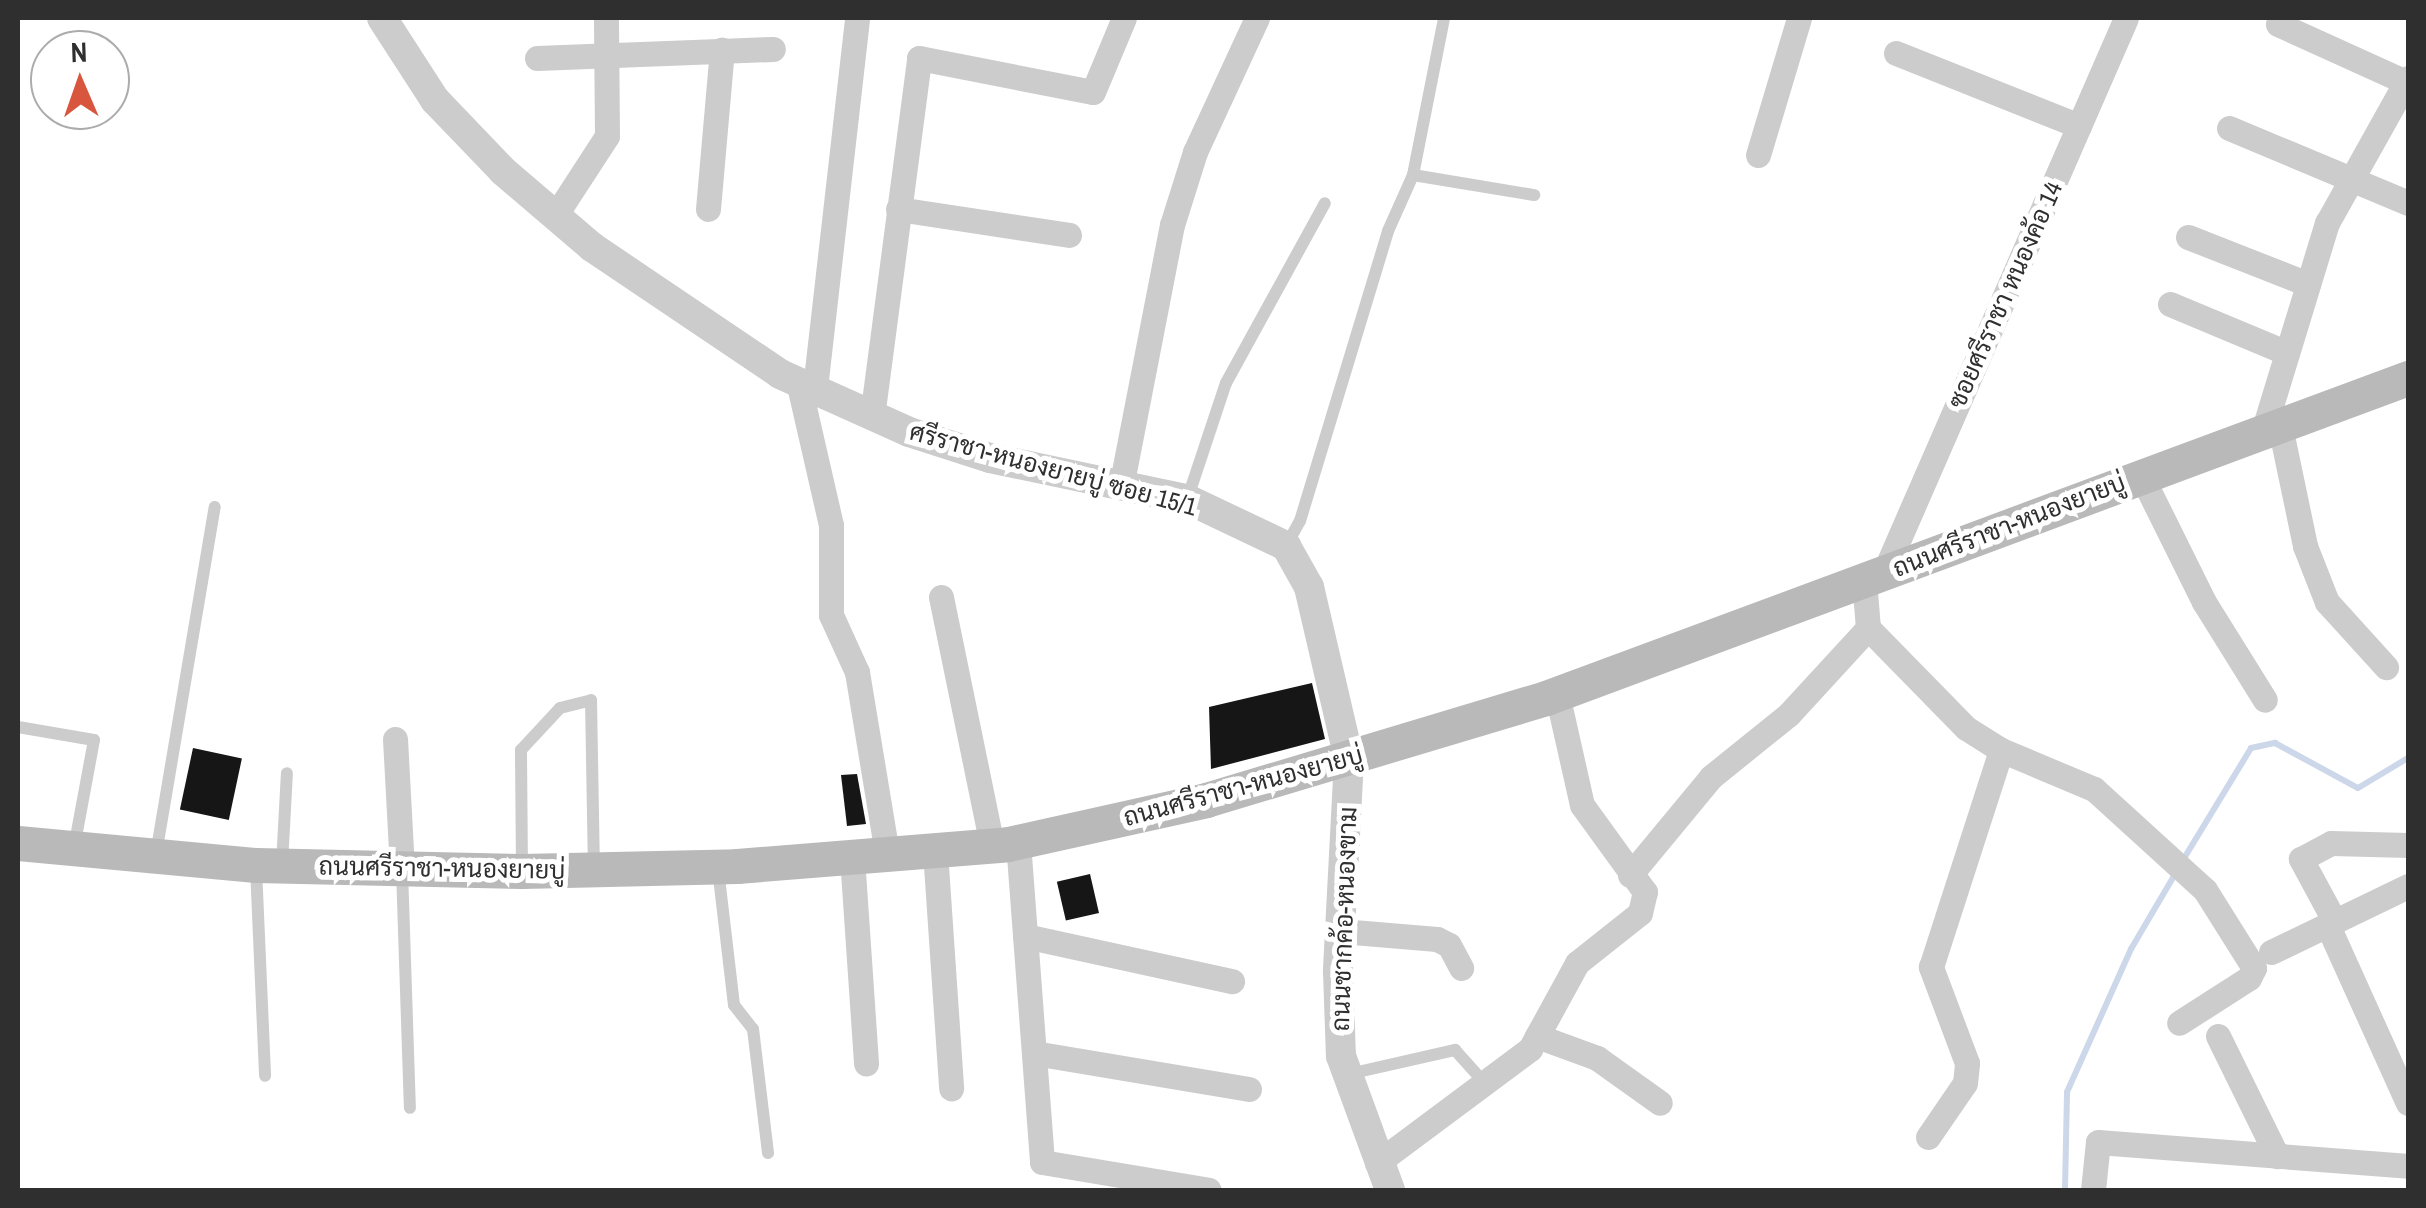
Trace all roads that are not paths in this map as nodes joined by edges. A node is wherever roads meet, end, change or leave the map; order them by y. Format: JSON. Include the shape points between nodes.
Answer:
{"nodes":[{"id":1,"x":382,"y":18,"type":"edge"},
{"id":2,"x":606,"y":18,"type":"edge"},
{"id":3,"x":857,"y":18,"type":"edge"},
{"id":4,"x":1124,"y":18,"type":"edge"},
{"id":5,"x":1257,"y":18,"type":"edge"},
{"id":6,"x":1444,"y":18,"type":"edge"},
{"id":7,"x":1799,"y":18,"type":"edge"},
{"id":8,"x":2126,"y":18,"type":"edge"},
{"id":9,"x":2278,"y":24,"type":"dead end"},
{"id":10,"x":773,"y":49,"type":"dead end"},
{"id":11,"x":722,"y":50,"type":"junction"},
{"id":12,"x":606,"y":54,"type":"junction"},
{"id":13,"x":1896,"y":54,"type":"dead end"},
{"id":14,"x":537,"y":58,"type":"dead end"},
{"id":15,"x":2408,"y":81,"type":"edge"},
{"id":16,"x":2079,"y":126,"type":"junction"},
{"id":17,"x":2229,"y":128,"type":"dead end"},
{"id":18,"x":1758,"y":155,"type":"dead end"},
{"id":19,"x":1413,"y":176,"type":"junction"},
{"id":20,"x":2351,"y":180,"type":"junction"},
{"id":21,"x":1534,"y":196,"type":"dead end"},
{"id":22,"x":1325,"y":203,"type":"dead end"},
{"id":23,"x":2408,"y":204,"type":"edge"},
{"id":24,"x":898,"y":209,"type":"junction"},
{"id":25,"x":708,"y":210,"type":"dead end"},
{"id":26,"x":555,"y":216,"type":"junction"},
{"id":27,"x":1069,"y":236,"type":"dead end"},
{"id":28,"x":2188,"y":237,"type":"dead end"},
{"id":29,"x":2308,"y":284,"type":"junction"},
{"id":30,"x":2170,"y":304,"type":"dead end"},
{"id":31,"x":2287,"y":353,"type":"junction"},
{"id":32,"x":2408,"y":378,"type":"edge"},
{"id":33,"x":807,"y":384,"type":"junction"},
{"id":34,"x":872,"y":417,"type":"junction"},
{"id":35,"x":2271,"y":429,"type":"junction"},
{"id":36,"x":2142,"y":475,"type":"junction"},
{"id":37,"x":1120,"y":486,"type":"junction"},
{"id":38,"x":1188,"y":499,"type":"junction"},
{"id":39,"x":216,"y":508,"type":"dead end"},
{"id":40,"x":1286,"y":546,"type":"junction"},
{"id":41,"x":1874,"y":576,"type":"junction"},
{"id":42,"x":941,"y":597,"type":"dead end"},
{"id":43,"x":1868,"y":628,"type":"junction"},
{"id":44,"x":2386,"y":667,"type":"dead end"},
{"id":45,"x":1557,"y":694,"type":"junction"},
{"id":46,"x":2266,"y":700,"type":"dead end"},
{"id":47,"x":18,"y":726,"type":"edge"},
{"id":48,"x":395,"y":739,"type":"dead end"},
{"id":49,"x":2000,"y":750,"type":"junction"},
{"id":50,"x":1349,"y":759,"type":"junction"},
{"id":51,"x":287,"y":772,"type":"dead end"},
{"id":52,"x":18,"y":843,"type":"edge"},
{"id":53,"x":1005,"y":844,"type":"junction"},
{"id":54,"x":2408,"y":845,"type":"edge"},
{"id":55,"x":74,"y":850,"type":"junction"},
{"id":56,"x":935,"y":852,"type":"junction"},
{"id":57,"x":887,"y":854,"type":"junction"},
{"id":58,"x":156,"y":857,"type":"junction"},
{"id":59,"x":852,"y":857,"type":"junction"},
{"id":60,"x":269,"y":866,"type":"junction"},
{"id":61,"x":718,"y":866,"type":"junction"},
{"id":62,"x":402,"y":869,"type":"junction"},
{"id":63,"x":594,"y":869,"type":"junction"},
{"id":64,"x":522,"y":871,"type":"junction"},
{"id":65,"x":1630,"y":875,"type":"junction"},
{"id":66,"x":2408,"y":886,"type":"edge"},
{"id":67,"x":2332,"y":924,"type":"junction"},
{"id":68,"x":1342,"y":930,"type":"junction"},
{"id":69,"x":1025,"y":936,"type":"junction"},
{"id":70,"x":2271,"y":952,"type":"dead end"},
{"id":71,"x":1461,"y":968,"type":"dead end"},
{"id":72,"x":1232,"y":981,"type":"dead end"},
{"id":73,"x":2179,"y":1022,"type":"dead end"},
{"id":74,"x":1537,"y":1036,"type":"junction"},
{"id":75,"x":2218,"y":1036,"type":"dead end"},
{"id":76,"x":1034,"y":1053,"type":"junction"},
{"id":77,"x":2400,"y":1059,"type":"edge"},
{"id":78,"x":866,"y":1064,"type":"dead end"},
{"id":79,"x":1476,"y":1073,"type":"dead end"},
{"id":80,"x":1346,"y":1075,"type":"junction"},
{"id":81,"x":265,"y":1076,"type":"dead end"},
{"id":82,"x":951,"y":1088,"type":"dead end"},
{"id":83,"x":1248,"y":1089,"type":"dead end"},
{"id":84,"x":1660,"y":1104,"type":"dead end"},
{"id":85,"x":2408,"y":1104,"type":"edge"},
{"id":86,"x":410,"y":1108,"type":"dead end"},
{"id":87,"x":1928,"y":1138,"type":"dead end"},
{"id":88,"x":768,"y":1154,"type":"dead end"},
{"id":89,"x":2278,"y":1156,"type":"junction"},
{"id":90,"x":2408,"y":1166,"type":"edge"},
{"id":91,"x":1380,"y":1181,"type":"edge"},
{"id":92,"x":1209,"y":1190,"type":"edge"},
{"id":93,"x":2093,"y":1190,"type":"edge"}],
"edges":[{"from":1,"to":26,"type":"street","name":"ศรีราชา-หนองยายบู่ ซอย 15/1","via":[[434,100]]},
{"from":2,"to":12,"type":"street"},
{"from":3,"to":33,"type":"street"},
{"from":4,"to":24,"type":"street","via":[[1092,92],[919,58]]},
{"from":5,"to":37,"type":"street","via":[[1196,152],[1172,225]]},
{"from":6,"to":19,"type":"lane"},
{"from":7,"to":18,"type":"street"},
{"from":8,"to":16,"type":"street","name":"ซอยศรีราชา หนองค้อ 14"},
{"from":9,"to":15,"type":"street"},
{"from":10,"to":11,"type":"street"},
{"from":11,"to":12,"type":"street"},
{"from":11,"to":25,"type":"street"},
{"from":12,"to":14,"type":"street"},
{"from":12,"to":26,"type":"street","via":[[607,136]]},
{"from":13,"to":16,"type":"street"},
{"from":15,"to":20,"type":"street"},
{"from":16,"to":41,"type":"street","name":"ซอยศรีราชา หนองค้อ 14"},
{"from":17,"to":20,"type":"street"},
{"from":19,"to":21,"type":"lane"},
{"from":19,"to":40,"type":"lane","via":[[1388,231],[1300,521]]},
{"from":20,"to":23,"type":"street"},
{"from":20,"to":29,"type":"street","via":[[2327,223]]},
{"from":22,"to":38,"type":"lane","via":[[1226,383]]},
{"from":24,"to":27,"type":"street"},
{"from":24,"to":34,"type":"street"},
{"from":26,"to":33,"type":"street","name":"ศรีราชา-หนองยายบู่ ซอย 15/1","via":[[695,319]]},
{"from":28,"to":29,"type":"street"},
{"from":29,"to":31,"type":"street"},
{"from":30,"to":31,"type":"street"},
{"from":31,"to":35,"type":"street"},
{"from":32,"to":35,"type":"main road","name":"ถนนศรีราชา-หนองยายบู่"},
{"from":33,"to":34,"type":"street","name":"ศรีราชา-หนองยายบู่ ซอย 15/1"},
{"from":33,"to":57,"type":"street","via":[[831,524],[831,615],[858,672]]},
{"from":34,"to":37,"type":"street","name":"ศรีราชา-หนองยายบู่ ซอย 15/1","via":[[990,458]]},
{"from":35,"to":36,"type":"main road","name":"ถนนศรีราชา-หนองยายบู่"},
{"from":35,"to":44,"type":"street","via":[[2326,602]]},
{"from":36,"to":41,"type":"main road","name":"ถนนศรีราชา-หนองยายบู่"},
{"from":36,"to":46,"type":"street","via":[[2204,602]]},
{"from":37,"to":38,"type":"street","name":"ศรีราชา-หนองยายบู่ ซอย 15/1"},
{"from":38,"to":40,"type":"street","name":"ศรีราชา-หนองยายบู่ ซอย 15/1"},
{"from":39,"to":58,"type":"lane"},
{"from":40,"to":50,"type":"street","via":[[1309,587]]},
{"from":41,"to":43,"type":"street"},
{"from":41,"to":45,"type":"main road","name":"ถนนศรีราชา-หนองยายบู่"},
{"from":42,"to":53,"type":"street"},
{"from":43,"to":49,"type":"street","via":[[1966,728]]},
{"from":43,"to":65,"type":"street","via":[[1789,714],[1710,777]]},
{"from":45,"to":50,"type":"main road","name":"ถนนศรีราชา-หนองยายบู่"},
{"from":45,"to":65,"type":"street","via":[[1582,804]]},
{"from":47,"to":55,"type":"lane","via":[[94,740]]},
{"from":48,"to":62,"type":"street"},
{"from":49,"to":73,"type":"street","via":[[2094,789],[2205,890],[2254,968]]},
{"from":49,"to":87,"type":"street","via":[[1930,967],[1968,1063],[1965,1083]]},
{"from":50,"to":53,"type":"main road","name":"ถนนศรีราชา-หนองยายบู่","via":[[1178,807]]},
{"from":50,"to":68,"type":"street","name":"ถนนชากค้อ-หนองขาม"},
{"from":51,"to":60,"type":"lane"},
{"from":52,"to":55,"type":"main road","name":"ถนนศรีราชา-หนองยายบู่"},
{"from":53,"to":56,"type":"main road","name":"ถนนศรีราชา-หนองยายบู่"},
{"from":53,"to":69,"type":"street"},
{"from":54,"to":67,"type":"street","via":[[2331,843],[2301,859]]},
{"from":55,"to":58,"type":"main road","name":"ถนนศรีราชา-หนองยายบู่"},
{"from":56,"to":57,"type":"main road","name":"ถนนศรีราชา-หนองยายบู่"},
{"from":56,"to":82,"type":"street"},
{"from":57,"to":59,"type":"main road","name":"ถนนศรีราชา-หนองยายบู่"},
{"from":58,"to":60,"type":"main road","name":"ถนนศรีราชา-หนองยายบู่"},
{"from":59,"to":61,"type":"main road","name":"ถนนศรีราชา-หนองยายบู่"},
{"from":59,"to":78,"type":"street"},
{"from":60,"to":62,"type":"main road","name":"ถนนศรีราชา-หนองยายบู่"},
{"from":60,"to":81,"type":"lane"},
{"from":61,"to":63,"type":"main road","name":"ถนนศรีราชา-หนองยายบู่"},
{"from":61,"to":88,"type":"lane","via":[[734,1005],[753,1029]]},
{"from":62,"to":64,"type":"main road","name":"ถนนศรีราชา-หนองยายบู่"},
{"from":62,"to":86,"type":"lane"},
{"from":63,"to":64,"type":"main road","name":"ถนนศรีราชา-หนองยายบู่"},
{"from":63,"to":64,"type":"lane","via":[[590,700],[560,708],[521,750]]},
{"from":65,"to":74,"type":"street","via":[[1645,892],[1640,913],[1577,962]]},
{"from":66,"to":67,"type":"street"},
{"from":67,"to":70,"type":"street"},
{"from":67,"to":77,"type":"street"},
{"from":68,"to":71,"type":"street","via":[[1437,939],[1448,944]]},
{"from":68,"to":80,"type":"street","name":"ถนนชากค้อ-หนองขาม","via":[[1339,1022]]},
{"from":69,"to":72,"type":"street"},
{"from":69,"to":76,"type":"street"},
{"from":74,"to":84,"type":"street","via":[[1597,1058]]},
{"from":74,"to":91,"type":"street"},
{"from":75,"to":89,"type":"street"},
{"from":76,"to":83,"type":"street"},
{"from":76,"to":92,"type":"street","via":[[1042,1162]]},
{"from":77,"to":85,"type":"street"},
{"from":79,"to":80,"type":"lane","via":[[1454,1050]]},
{"from":80,"to":91,"type":"street","name":"ถนนชากค้อ-หนองขาม"},
{"from":89,"to":90,"type":"street"},
{"from":89,"to":93,"type":"street","via":[[2098,1142]]}]}
